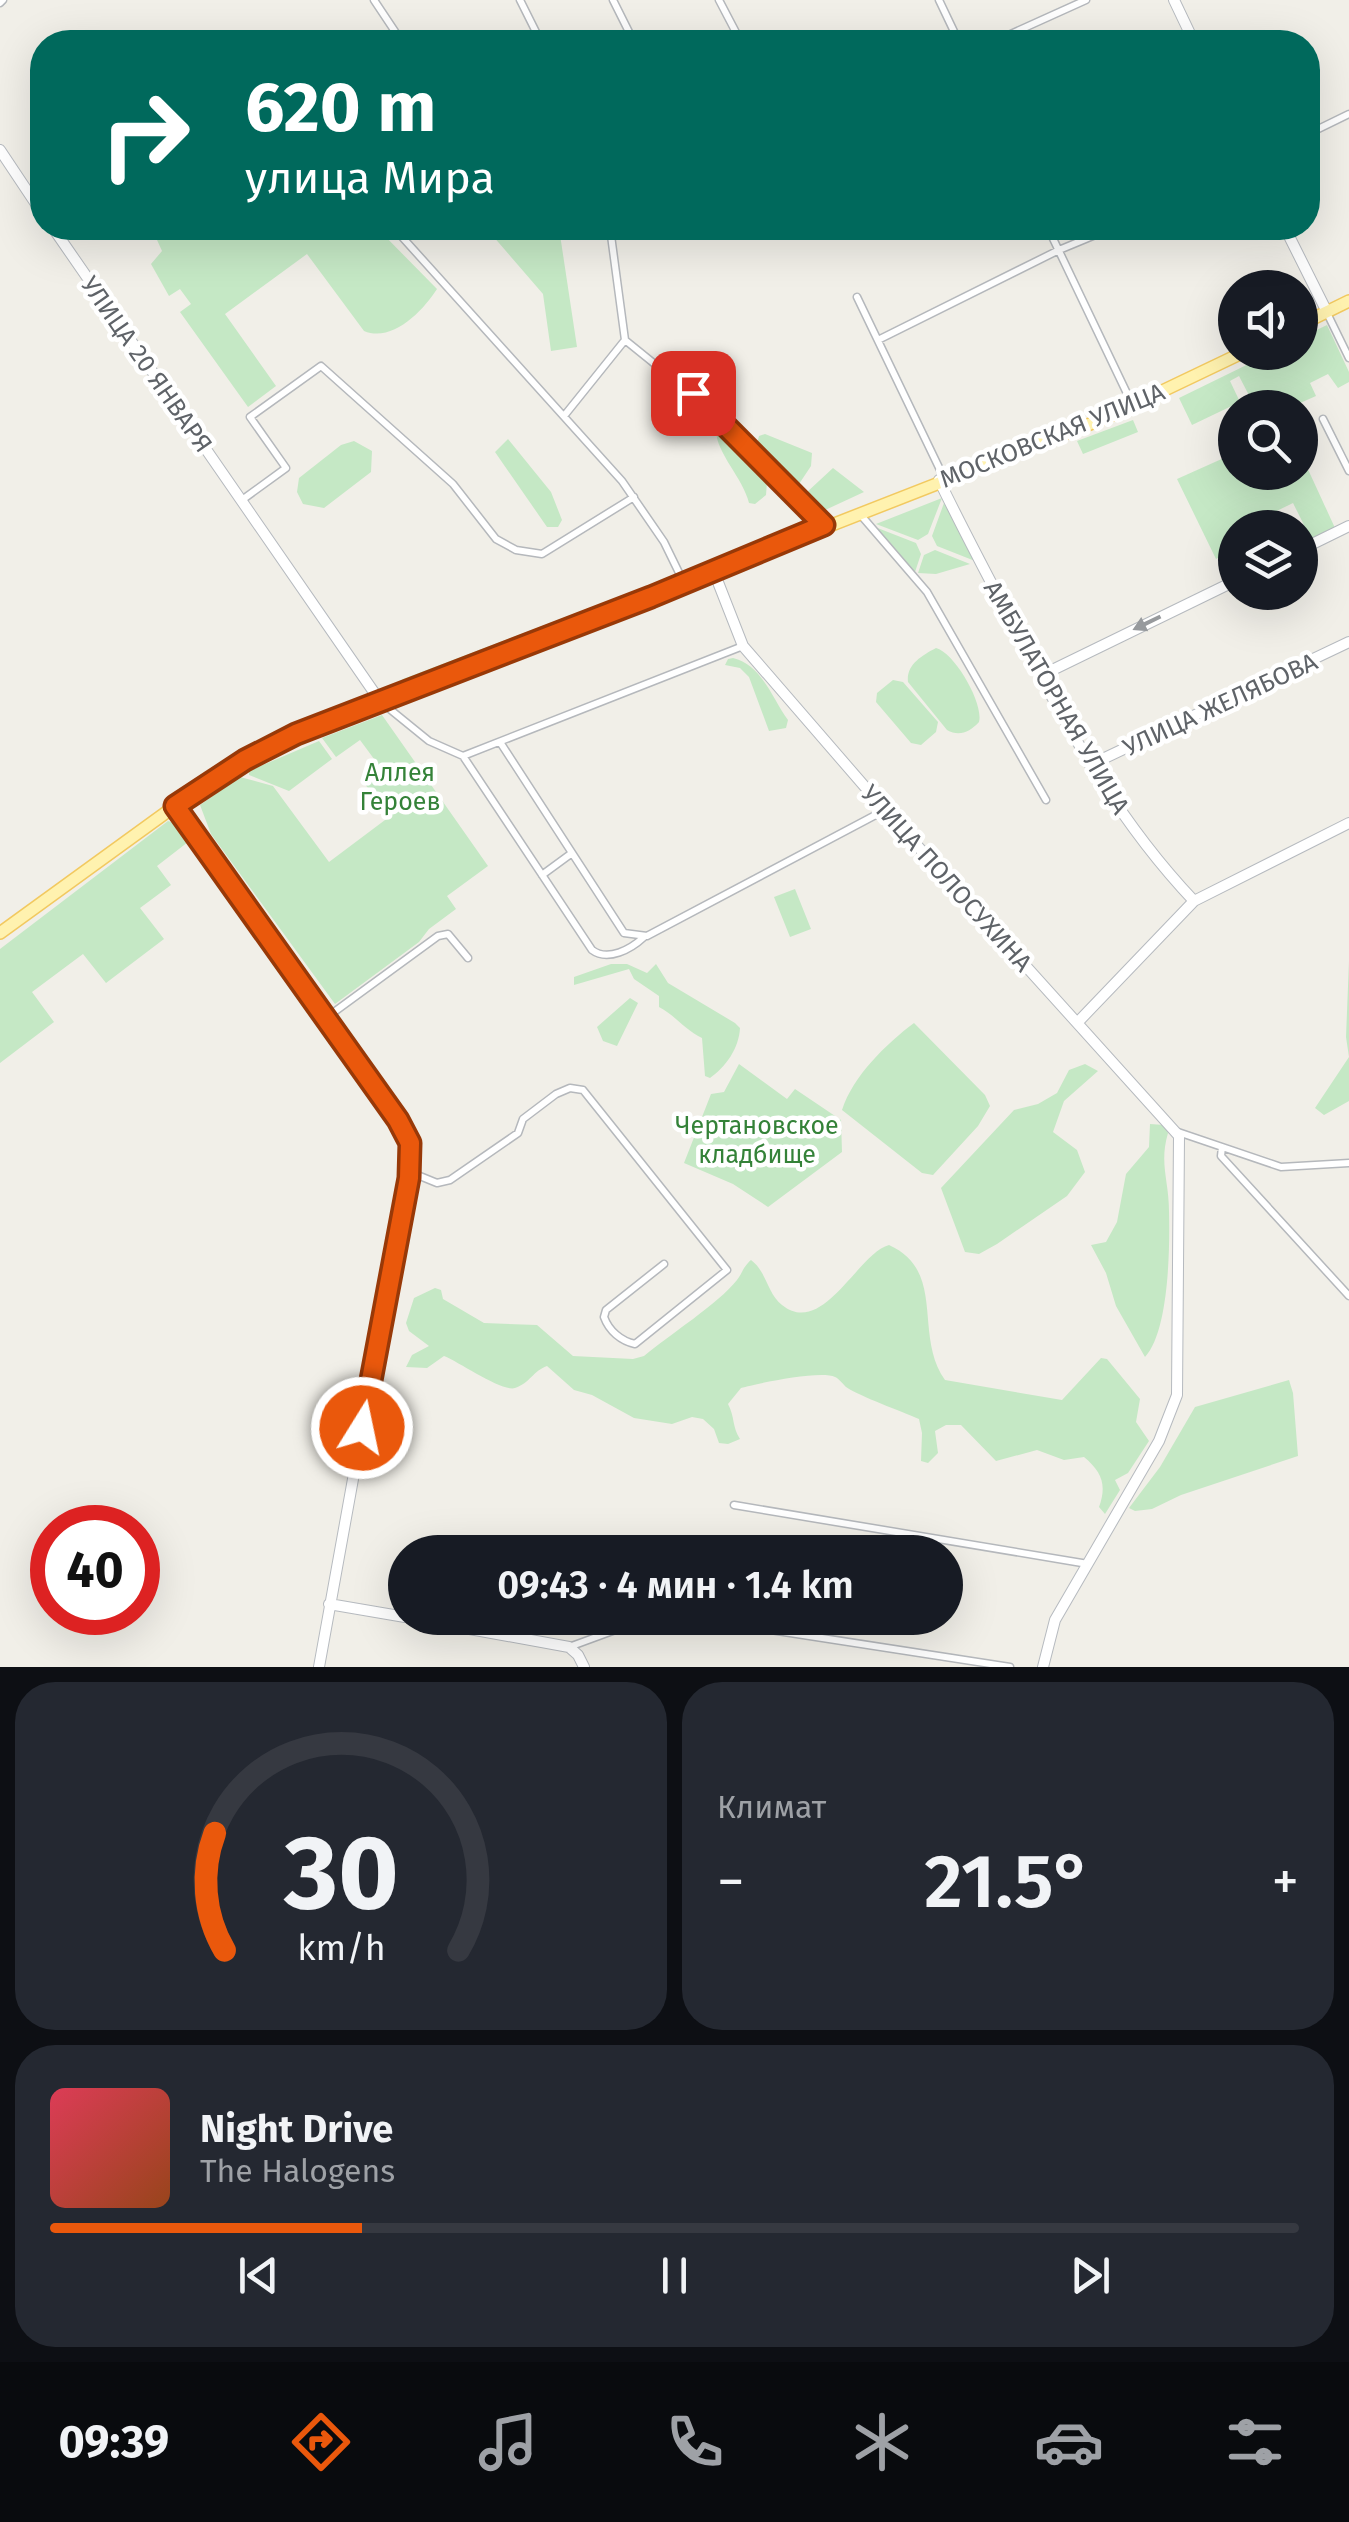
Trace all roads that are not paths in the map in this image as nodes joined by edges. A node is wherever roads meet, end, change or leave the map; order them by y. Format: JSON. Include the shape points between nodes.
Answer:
{"nodes":[{"id":1,"x":374,"y":0,"type":"edge"},
{"id":2,"x":520,"y":0,"type":"edge"},
{"id":3,"x":613,"y":0,"type":"edge"},
{"id":4,"x":719,"y":0,"type":"edge"},
{"id":5,"x":939,"y":0,"type":"edge"},
{"id":6,"x":1086,"y":0,"type":"edge"},
{"id":7,"x":1174,"y":0,"type":"edge"},
{"id":8,"x":394,"y":30,"type":"edge"},
{"id":9,"x":535,"y":30,"type":"edge"},
{"id":10,"x":628,"y":30,"type":"edge"},
{"id":11,"x":734,"y":30,"type":"edge"},
{"id":12,"x":953,"y":30,"type":"edge"},
{"id":13,"x":1020,"y":30,"type":"edge"},
{"id":14,"x":1188,"y":30,"type":"edge"},
{"id":15,"x":1349,"y":114,"type":"edge"},
{"id":16,"x":1320,"y":128,"type":"edge"},
{"id":17,"x":0,"y":150,"type":"edge"},
{"id":18,"x":30,"y":194,"type":"edge"},
{"id":19,"x":60,"y":240,"type":"edge"},
{"id":20,"x":405,"y":240,"type":"edge"},
{"id":21,"x":612,"y":240,"type":"edge"},
{"id":22,"x":1054,"y":240,"type":"edge"},
{"id":23,"x":1083,"y":240,"type":"edge"},
{"id":24,"x":1292,"y":240,"type":"edge"},
{"id":25,"x":1059,"y":250,"type":"junction"},
{"id":26,"x":857,"y":297,"type":"dead end"},
{"id":27,"x":1349,"y":301,"type":"edge"},
{"id":28,"x":1326,"y":312,"type":"junction"},
{"id":29,"x":1318,"y":316,"type":"edge"},
{"id":30,"x":625,"y":340,"type":"junction"},
{"id":31,"x":878,"y":340,"type":"junction"},
{"id":32,"x":1349,"y":358,"type":"edge"},
{"id":33,"x":1218,"y":365,"type":"edge"},
{"id":34,"x":1133,"y":406,"type":"junction"},
{"id":35,"x":564,"y":416,"type":"junction"},
{"id":36,"x":1324,"y":418,"type":"dead end"},
{"id":37,"x":1349,"y":471,"type":"edge"},
{"id":38,"x":941,"y":479,"type":"junction"},
{"id":39,"x":634,"y":497,"type":"junction"},
{"id":40,"x":242,"y":500,"type":"junction"},
{"id":41,"x":858,"y":512,"type":"junction"},
{"id":42,"x":824,"y":525,"type":"junction"},
{"id":43,"x":1349,"y":526,"type":"edge"},
{"id":44,"x":1318,"y":541,"type":"edge"},
{"id":45,"x":714,"y":572,"type":"junction"},
{"id":46,"x":684,"y":584,"type":"junction"},
{"id":47,"x":1218,"y":589,"type":"edge"},
{"id":48,"x":1349,"y":642,"type":"edge"},
{"id":49,"x":743,"y":646,"type":"junction"},
{"id":50,"x":1040,"y":676,"type":"junction"},
{"id":51,"x":380,"y":701,"type":"junction"},
{"id":52,"x":500,"y":742,"type":"junction"},
{"id":53,"x":463,"y":756,"type":"junction"},
{"id":54,"x":1090,"y":766,"type":"junction"},
{"id":55,"x":1046,"y":800,"type":"dead end"},
{"id":56,"x":175,"y":806,"type":"junction"},
{"id":57,"x":884,"y":810,"type":"junction"},
{"id":58,"x":1349,"y":823,"type":"edge"},
{"id":59,"x":572,"y":853,"type":"junction"},
{"id":60,"x":542,"y":875,"type":"junction"},
{"id":61,"x":1194,"y":901,"type":"junction"},
{"id":62,"x":0,"y":933,"type":"edge"},
{"id":63,"x":644,"y":937,"type":"junction"},
{"id":64,"x":468,"y":958,"type":"dead end"},
{"id":65,"x":325,"y":1019,"type":"junction"},
{"id":66,"x":1078,"y":1022,"type":"junction"},
{"id":67,"x":1178,"y":1132,"type":"junction"},
{"id":68,"x":1222,"y":1146,"type":"junction"},
{"id":69,"x":1349,"y":1163,"type":"edge"},
{"id":70,"x":410,"y":1172,"type":"junction"},
{"id":71,"x":664,"y":1264,"type":"dead end"},
{"id":72,"x":1349,"y":1296,"type":"edge"},
{"id":73,"x":734,"y":1505,"type":"dead end"},
{"id":74,"x":1089,"y":1564,"type":"junction"},
{"id":75,"x":328,"y":1604,"type":"junction"},
{"id":76,"x":388,"y":1614,"type":"edge"},
{"id":77,"x":502,"y":1635,"type":"edge"},
{"id":78,"x":604,"y":1635,"type":"edge"},
{"id":79,"x":803,"y":1635,"type":"edge"},
{"id":80,"x":570,"y":1648,"type":"junction"},
{"id":81,"x":319,"y":1667,"type":"edge"},
{"id":82,"x":584,"y":1667,"type":"edge"},
{"id":83,"x":1010,"y":1667,"type":"edge"},
{"id":84,"x":1043,"y":1667,"type":"edge"}],
"edges":[{"from":1,"to":8,"type":"street"},
{"from":2,"to":9,"type":"street"},
{"from":3,"to":10,"type":"street"},
{"from":4,"to":11,"type":"street"},
{"from":5,"to":12,"type":"street"},
{"from":6,"to":13,"type":"street"},
{"from":7,"to":14,"type":"street"},
{"from":15,"to":16,"type":"street"},
{"from":17,"to":18,"type":"street"},
{"from":19,"to":40,"type":"street","name":"УЛИЦА 20 ЯНВАРЯ"},
{"from":20,"to":35,"type":"street"},
{"from":21,"to":30,"type":"street"},
{"from":22,"to":25,"type":"street"},
{"from":23,"to":25,"type":"street"},
{"from":24,"to":28,"type":"street"},
{"from":25,"to":31,"type":"street"},
{"from":25,"to":34,"type":"street"},
{"from":26,"to":31,"type":"street","name":"АМБУЛАТОРНАЯ УЛИЦА"},
{"from":27,"to":28,"type":"main road"},
{"from":28,"to":29,"type":"main road"},
{"from":28,"to":32,"type":"street"},
{"from":30,"to":35,"type":"street"},
{"from":30,"to":42,"type":"street","via":[[719,416]]},
{"from":31,"to":38,"type":"street","name":"АМБУЛАТОРНАЯ УЛИЦА"},
{"from":33,"to":34,"type":"main road","name":"МОСКОВСКАЯ УЛИЦА"},
{"from":34,"to":38,"type":"main road","name":"МОСКОВСКАЯ УЛИЦА"},
{"from":35,"to":39,"type":"street"},
{"from":36,"to":37,"type":"street"},
{"from":38,"to":41,"type":"main road","name":"МОСКОВСКАЯ УЛИЦА"},
{"from":38,"to":50,"type":"street","name":"АМБУЛАТОРНАЯ УЛИЦА"},
{"from":39,"to":40,"type":"street","via":[[542,554],[516,550],[496,539],[453,484],[321,366],[250,417],[286,468]]},
{"from":39,"to":46,"type":"street"},
{"from":40,"to":51,"type":"street","name":"УЛИЦА 20 ЯНВАРЯ"},
{"from":41,"to":42,"type":"main road","name":"МОСКОВСКАЯ УЛИЦА"},
{"from":41,"to":55,"type":"street","via":[[927,592]]},
{"from":42,"to":45,"type":"main road","name":"МОСКОВСКАЯ УЛИЦА"},
{"from":43,"to":44,"type":"street"},
{"from":45,"to":46,"type":"main road","name":"МОСКОВСКАЯ УЛИЦА"},
{"from":45,"to":49,"type":"street","name":"УЛИЦА ПОЛОСУХИНА"},
{"from":46,"to":51,"type":"main road","name":"МОСКОВСКАЯ УЛИЦА"},
{"from":47,"to":50,"type":"street","one_way":true},
{"from":48,"to":54,"type":"street","name":"УЛИЦА ЖЕЛЯБОВА"},
{"from":49,"to":52,"type":"street"},
{"from":49,"to":57,"type":"street","name":"УЛИЦА ПОЛОСУХИНА"},
{"from":50,"to":54,"type":"street","name":"АМБУЛАТОРНАЯ УЛИЦА"},
{"from":51,"to":53,"type":"street","name":"УЛИЦА 20 ЯНВАРЯ","via":[[429,741]]},
{"from":51,"to":56,"type":"main road","name":"МОСКОВСКАЯ УЛИЦА","via":[[278,742]]},
{"from":52,"to":53,"type":"street"},
{"from":52,"to":59,"type":"street"},
{"from":53,"to":60,"type":"street"},
{"from":54,"to":61,"type":"street","name":"АМБУЛАТОРНАЯ УЛИЦА","via":[[1153,858]]},
{"from":56,"to":62,"type":"main road","name":"МОСКОВСКАЯ УЛИЦА"},
{"from":56,"to":65,"type":"street"},
{"from":57,"to":63,"type":"street"},
{"from":57,"to":66,"type":"street","name":"УЛИЦА ПОЛОСУХИНА"},
{"from":58,"to":61,"type":"street"},
{"from":59,"to":60,"type":"street"},
{"from":59,"to":63,"type":"street","via":[[624,933]]},
{"from":60,"to":63,"type":"street","via":[[598,955],[625,950]]},
{"from":61,"to":66,"type":"street"},
{"from":64,"to":65,"type":"street","via":[[444,934]]},
{"from":65,"to":70,"type":"street","via":[[405,1133]]},
{"from":66,"to":67,"type":"street","name":"УЛИЦА ПОЛОСУХИНА"},
{"from":67,"to":68,"type":"street"},
{"from":67,"to":74,"type":"street","via":[[1176,1395],[1159,1441]]},
{"from":68,"to":69,"type":"street","via":[[1281,1168]]},
{"from":68,"to":72,"type":"street","via":[[1221,1156]]},
{"from":70,"to":71,"type":"street","via":[[437,1183],[450,1180],[518,1132],[523,1118],[556,1094],[584,1090],[728,1270],[631,1344],[613,1332],[606,1310]]},
{"from":70,"to":75,"type":"street"},
{"from":73,"to":74,"type":"street"},
{"from":74,"to":84,"type":"street","via":[[1055,1620]]},
{"from":75,"to":76,"type":"street"},
{"from":75,"to":81,"type":"street"},
{"from":77,"to":80,"type":"street"},
{"from":78,"to":80,"type":"street"},
{"from":79,"to":83,"type":"street"},
{"from":80,"to":82,"type":"street"}]}
